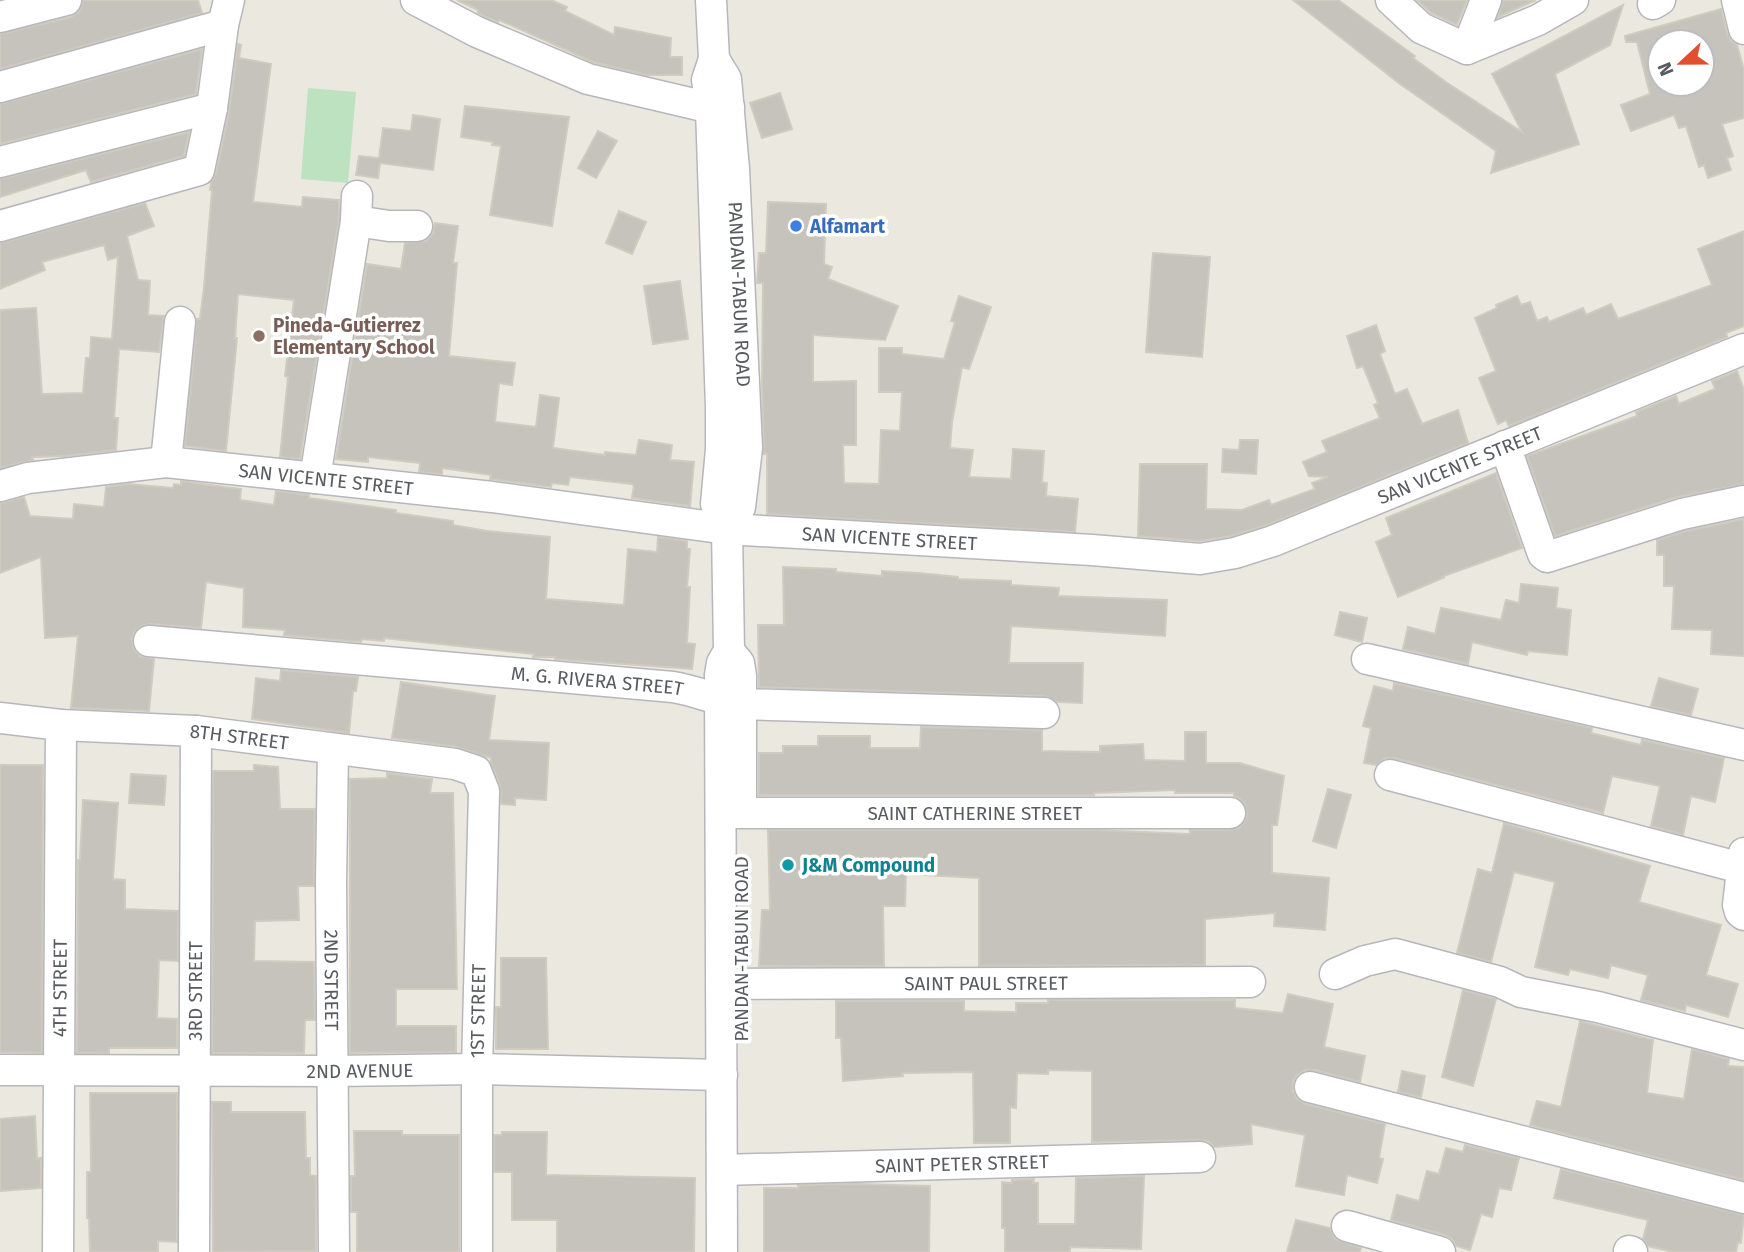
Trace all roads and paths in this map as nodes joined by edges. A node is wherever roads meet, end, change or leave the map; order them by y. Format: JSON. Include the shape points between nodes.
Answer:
{"nodes":[{"id":1,"x":66,"y":0,"type":"edge"},
{"id":2,"x":416,"y":0,"type":"edge"},
{"id":3,"x":711,"y":0,"type":"edge"},
{"id":4,"x":1391,"y":0,"type":"edge"},
{"id":5,"x":1486,"y":0,"type":"edge"},
{"id":6,"x":1573,"y":0,"type":"edge"},
{"id":7,"x":1737,"y":0,"type":"edge"},
{"id":8,"x":226,"y":13,"type":"edge"},
{"id":9,"x":0,"y":17,"type":"edge"},
{"id":10,"x":1744,"y":29,"type":"edge"},
{"id":11,"x":1467,"y":48,"type":"junction"},
{"id":12,"x":0,"y":87,"type":"edge"},
{"id":13,"x":212,"y":108,"type":"junction"},
{"id":14,"x":720,"y":108,"type":"junction"},
{"id":15,"x":0,"y":162,"type":"edge"},
{"id":16,"x":0,"y":226,"type":"edge"},
{"id":17,"x":417,"y":226,"type":"dead end"},
{"id":18,"x":180,"y":322,"type":"dead end"},
{"id":19,"x":1744,"y":349,"type":"edge"},
{"id":20,"x":1505,"y":446,"type":"junction"},
{"id":21,"x":166,"y":462,"type":"junction"},
{"id":22,"x":315,"y":478,"type":"junction"},
{"id":23,"x":0,"y":486,"type":"edge"},
{"id":24,"x":1744,"y":501,"type":"edge"},
{"id":25,"x":727,"y":529,"type":"junction"},
{"id":26,"x":149,"y":641,"type":"dead end"},
{"id":27,"x":1367,"y":659,"type":"dead end"},
{"id":28,"x":731,"y":703,"type":"junction"},
{"id":29,"x":1044,"y":713,"type":"dead end"},
{"id":30,"x":0,"y":718,"type":"edge"},
{"id":31,"x":61,"y":724,"type":"junction"},
{"id":32,"x":196,"y":731,"type":"junction"},
{"id":33,"x":1744,"y":745,"type":"edge"},
{"id":34,"x":333,"y":750,"type":"junction"},
{"id":35,"x":476,"y":771,"type":"joint"},
{"id":36,"x":1390,"y":775,"type":"dead end"},
{"id":37,"x":731,"y":813,"type":"junction"},
{"id":38,"x":1230,"y":813,"type":"dead end"},
{"id":39,"x":1742,"y":860,"type":"edge"},
{"id":40,"x":1744,"y":915,"type":"edge"},
{"id":41,"x":1335,"y":974,"type":"dead end"},
{"id":42,"x":1250,"y":982,"type":"dead end"},
{"id":43,"x":731,"y":984,"type":"junction"},
{"id":44,"x":1744,"y":1045,"type":"edge"},
{"id":45,"x":477,"y":1069,"type":"junction"},
{"id":46,"x":0,"y":1070,"type":"edge"},
{"id":47,"x":58,"y":1070,"type":"junction"},
{"id":48,"x":194,"y":1071,"type":"junction"},
{"id":49,"x":333,"y":1071,"type":"junction"},
{"id":50,"x":722,"y":1075,"type":"junction"},
{"id":51,"x":1310,"y":1087,"type":"dead end"},
{"id":52,"x":1200,"y":1157,"type":"dead end"},
{"id":53,"x":731,"y":1170,"type":"junction"},
{"id":54,"x":1744,"y":1198,"type":"edge"},
{"id":55,"x":1347,"y":1226,"type":"dead end"},
{"id":56,"x":58,"y":1252,"type":"edge"},
{"id":57,"x":194,"y":1252,"type":"edge"},
{"id":58,"x":334,"y":1252,"type":"edge"},
{"id":59,"x":477,"y":1252,"type":"edge"},
{"id":60,"x":722,"y":1252,"type":"edge"},
{"id":61,"x":740,"y":1252,"type":"edge"},
{"id":62,"x":1440,"y":1252,"type":"edge"}],
"edges":[{"from":1,"to":9,"type":"street"},
{"from":2,"to":14,"type":"street","via":[[477,32],[588,79]]},
{"from":3,"to":14,"type":"street","name":"PANDAN-TABUN ROAD","via":[[713,49],[726,79]]},
{"from":4,"to":11,"type":"street","via":[[1421,28]]},
{"from":5,"to":11,"type":"street"},
{"from":6,"to":11,"type":"street","via":[[1538,20]]},
{"from":7,"to":10,"type":"street"},
{"from":8,"to":12,"type":"street"},
{"from":8,"to":13,"type":"street"},
{"from":13,"to":15,"type":"street"},
{"from":13,"to":16,"type":"street","via":[[199,170]]},
{"from":14,"to":25,"type":"street","name":"PANDAN-TABUN ROAD","via":[[740,507]]},
{"from":17,"to":22,"type":"street","via":[[389,226],[356,209]]},
{"from":18,"to":21,"type":"street"},
{"from":19,"to":20,"type":"street","name":"SAN VICENTE STREET"},
{"from":20,"to":24,"type":"street","via":[[1547,556],[1682,514]]},
{"from":20,"to":25,"type":"street","name":"SAN VICENTE STREET","via":[[1273,541],[1200,559]]},
{"from":21,"to":22,"type":"street","name":"SAN VICENTE STREET"},
{"from":21,"to":23,"type":"street","name":"SAN VICENTE STREET","via":[[27,478]]},
{"from":22,"to":25,"type":"street","name":"SAN VICENTE STREET","via":[[492,496]]},
{"from":25,"to":28,"type":"street","name":"PANDAN-TABUN ROAD","via":[[729,651],[721,669]]},
{"from":26,"to":28,"type":"street","name":"M. G. RIVERA STREET","via":[[673,687]]},
{"from":27,"to":33,"type":"street"},
{"from":28,"to":29,"type":"street","name":"M. G. RIVERA STREET"},
{"from":28,"to":37,"type":"street","name":"PANDAN-TABUN ROAD"},
{"from":30,"to":31,"type":"street","name":"8TH STREET"},
{"from":31,"to":32,"type":"street","name":"8TH STREET"},
{"from":31,"to":47,"type":"street","name":"4TH STREET"},
{"from":32,"to":34,"type":"street","name":"8TH STREET"},
{"from":32,"to":48,"type":"street","name":"3RD STREET"},
{"from":34,"to":35,"type":"street","name":"8TH STREET","via":[[455,764]]},
{"from":34,"to":49,"type":"street","name":"2ND STREET"},
{"from":35,"to":45,"type":"street","name":"1ST STREET","via":[[484,791]]},
{"from":36,"to":39,"type":"street"},
{"from":37,"to":38,"type":"street","name":"SAINT CATHERINE STREET"},
{"from":37,"to":43,"type":"street","name":"PANDAN-TABUN ROAD"},
{"from":39,"to":40,"type":"street","via":[[1738,905]]},
{"from":41,"to":44,"type":"street","via":[[1395,954],[1500,982],[1521,992]]},
{"from":42,"to":43,"type":"street","name":"SAINT PAUL STREET"},
{"from":43,"to":50,"type":"street","name":"PANDAN-TABUN ROAD"},
{"from":43,"to":53,"type":"street","name":"PANDAN-TABUN ROAD"},
{"from":45,"to":49,"type":"street","name":"2ND AVENUE"},
{"from":45,"to":50,"type":"street","name":"2ND AVENUE"},
{"from":45,"to":59,"type":"street","name":"1ST STREET"},
{"from":46,"to":47,"type":"street","name":"2ND AVENUE"},
{"from":47,"to":48,"type":"street","name":"2ND AVENUE"},
{"from":47,"to":56,"type":"street","name":"4TH STREET"},
{"from":48,"to":49,"type":"street","name":"2ND AVENUE"},
{"from":48,"to":57,"type":"street","name":"3RD STREET"},
{"from":49,"to":58,"type":"street","name":"2ND STREET"},
{"from":50,"to":53,"type":"street","name":"PANDAN-TABUN ROAD"},
{"from":51,"to":54,"type":"street"},
{"from":52,"to":53,"type":"street","name":"SAINT PETER STREET"},
{"from":53,"to":60,"type":"street","name":"PANDAN-TABUN ROAD"},
{"from":53,"to":61,"type":"street","name":"PANDAN-TABUN ROAD"},
{"from":55,"to":62,"type":"street"}]}
